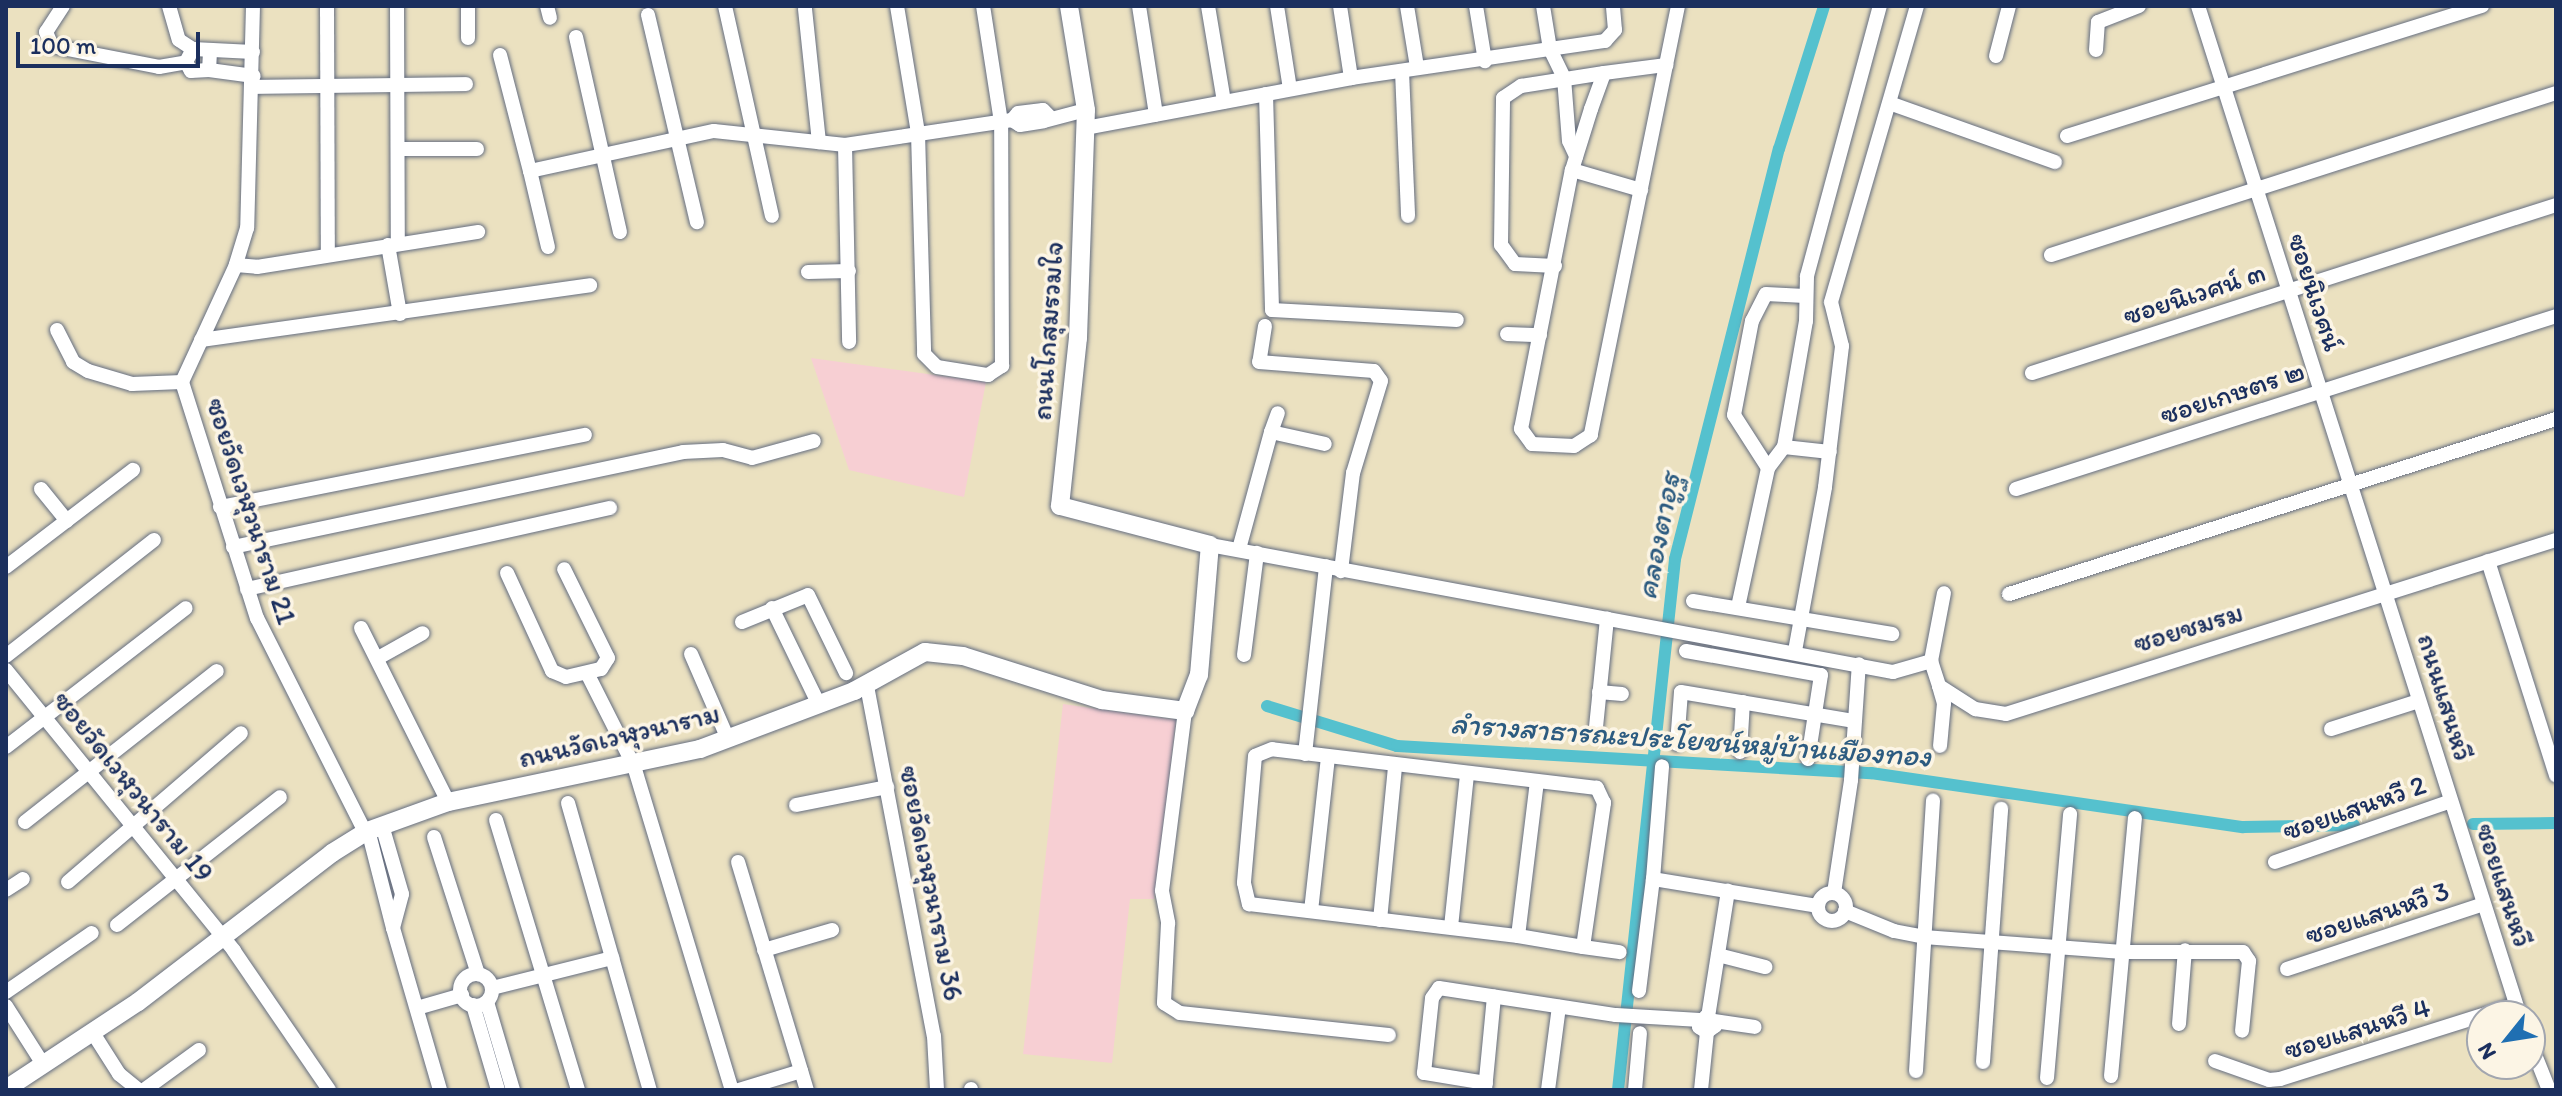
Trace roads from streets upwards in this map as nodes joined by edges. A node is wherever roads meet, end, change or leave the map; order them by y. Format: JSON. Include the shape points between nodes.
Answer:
{"nodes":[{"id":1,"x":63,"y":6,"type":"edge"},
{"id":2,"x":169,"y":6,"type":"edge"},
{"id":3,"x":253,"y":6,"type":"edge"},
{"id":4,"x":327,"y":6,"type":"edge"},
{"id":5,"x":397,"y":6,"type":"edge"},
{"id":6,"x":468,"y":6,"type":"edge"},
{"id":7,"x":725,"y":6,"type":"edge"},
{"id":8,"x":897,"y":6,"type":"edge"},
{"id":9,"x":983,"y":6,"type":"edge"},
{"id":10,"x":1069,"y":6,"type":"edge"},
{"id":11,"x":1139,"y":6,"type":"edge"},
{"id":12,"x":1208,"y":6,"type":"edge"},
{"id":13,"x":1277,"y":6,"type":"edge"},
{"id":14,"x":1340,"y":6,"type":"edge"},
{"id":15,"x":1407,"y":6,"type":"edge"},
{"id":16,"x":1476,"y":6,"type":"edge"},
{"id":17,"x":1543,"y":6,"type":"edge"},
{"id":18,"x":1613,"y":6,"type":"edge"},
{"id":19,"x":1678,"y":6,"type":"edge"},
{"id":20,"x":1880,"y":6,"type":"edge"},
{"id":21,"x":1917,"y":6,"type":"edge"},
{"id":22,"x":2009,"y":6,"type":"edge"},
{"id":23,"x":2139,"y":6,"type":"edge"},
{"id":24,"x":2198,"y":6,"type":"edge"},
{"id":25,"x":2482,"y":6,"type":"edge"},
{"id":26,"x":805,"y":9,"type":"dead end"},
{"id":27,"x":648,"y":15,"type":"dead end"},
{"id":28,"x":576,"y":37,"type":"dead end"},
{"id":29,"x":468,"y":38,"type":"dead end"},
{"id":30,"x":1550,"y":49,"type":"junction"},
{"id":31,"x":2096,"y":50,"type":"dead end"},
{"id":32,"x":210,"y":52,"type":"junction"},
{"id":33,"x":253,"y":52,"type":"junction"},
{"id":34,"x":500,"y":55,"type":"dead end"},
{"id":35,"x":190,"y":56,"type":"junction"},
{"id":36,"x":1996,"y":56,"type":"dead end"},
{"id":37,"x":1485,"y":61,"type":"junction"},
{"id":38,"x":1666,"y":65,"type":"junction"},
{"id":39,"x":1417,"y":67,"type":"junction"},
{"id":40,"x":209,"y":70,"type":"junction"},
{"id":41,"x":1402,"y":71,"type":"junction"},
{"id":42,"x":1604,"y":73,"type":"junction"},
{"id":43,"x":1351,"y":78,"type":"junction"},
{"id":44,"x":1564,"y":78,"type":"junction"},
{"id":45,"x":254,"y":81,"type":"junction"},
{"id":46,"x":398,"y":84,"type":"junction"},
{"id":47,"x":466,"y":84,"type":"dead end"},
{"id":48,"x":328,"y":85,"type":"junction"},
{"id":49,"x":1290,"y":89,"type":"junction"},
{"id":50,"x":2225,"y":90,"type":"junction"},
{"id":51,"x":2556,"y":93,"type":"edge"},
{"id":52,"x":1266,"y":94,"type":"junction"},
{"id":53,"x":1224,"y":102,"type":"junction"},
{"id":54,"x":1892,"y":104,"type":"junction"},
{"id":55,"x":1156,"y":115,"type":"junction"},
{"id":56,"x":1085,"y":119,"type":"junction"},
{"id":57,"x":1007,"y":121,"type":"junction"},
{"id":58,"x":751,"y":132,"type":"junction"},
{"id":59,"x":918,"y":133,"type":"junction"},
{"id":60,"x":2067,"y":136,"type":"dead end"},
{"id":61,"x":678,"y":137,"type":"junction"},
{"id":62,"x":819,"y":142,"type":"junction"},
{"id":63,"x":845,"y":145,"type":"junction"},
{"id":64,"x":398,"y":149,"type":"junction"},
{"id":65,"x":477,"y":149,"type":"dead end"},
{"id":66,"x":604,"y":152,"type":"junction"},
{"id":67,"x":2055,"y":162,"type":"dead end"},
{"id":68,"x":1574,"y":163,"type":"junction"},
{"id":69,"x":530,"y":171,"type":"junction"},
{"id":70,"x":2256,"y":188,"type":"junction"},
{"id":71,"x":1641,"y":190,"type":"junction"},
{"id":72,"x":2556,"y":205,"type":"edge"},
{"id":73,"x":772,"y":216,"type":"dead end"},
{"id":74,"x":1408,"y":216,"type":"dead end"},
{"id":75,"x":697,"y":222,"type":"dead end"},
{"id":76,"x":478,"y":232,"type":"dead end"},
{"id":77,"x":620,"y":232,"type":"dead end"},
{"id":78,"x":393,"y":244,"type":"junction"},
{"id":79,"x":548,"y":247,"type":"dead end"},
{"id":80,"x":328,"y":255,"type":"junction"},
{"id":81,"x":2051,"y":255,"type":"dead end"},
{"id":82,"x":236,"y":265,"type":"junction"},
{"id":83,"x":1555,"y":266,"type":"junction"},
{"id":84,"x":849,"y":271,"type":"junction"},
{"id":85,"x":808,"y":272,"type":"dead end"},
{"id":86,"x":590,"y":285,"type":"dead end"},
{"id":87,"x":2288,"y":290,"type":"junction"},
{"id":88,"x":1805,"y":296,"type":"junction"},
{"id":89,"x":400,"y":314,"type":"junction"},
{"id":90,"x":2556,"y":316,"type":"edge"},
{"id":91,"x":1457,"y":320,"type":"dead end"},
{"id":92,"x":1265,"y":326,"type":"dead end"},
{"id":93,"x":57,"y":330,"type":"dead end"},
{"id":94,"x":1507,"y":334,"type":"dead end"},
{"id":95,"x":1540,"y":335,"type":"junction"},
{"id":96,"x":201,"y":340,"type":"junction"},
{"id":97,"x":849,"y":342,"type":"dead end"},
{"id":98,"x":2032,"y":373,"type":"dead end"},
{"id":99,"x":182,"y":382,"type":"junction"},
{"id":100,"x":2321,"y":391,"type":"junction"},
{"id":101,"x":1278,"y":413,"type":"dead end"},
{"id":102,"x":2556,"y":419,"type":"edge"},
{"id":103,"x":1271,"y":432,"type":"junction"},
{"id":104,"x":585,"y":435,"type":"dead end"},
{"id":105,"x":814,"y":441,"type":"dead end"},
{"id":106,"x":1325,"y":444,"type":"dead end"},
{"id":107,"x":1784,"y":447,"type":"junction"},
{"id":108,"x":1830,"y":452,"type":"junction"},
{"id":109,"x":1768,"y":468,"type":"junction"},
{"id":110,"x":133,"y":470,"type":"dead end"},
{"id":111,"x":2351,"y":481,"type":"junction"},
{"id":112,"x":41,"y":489,"type":"dead end"},
{"id":113,"x":2016,"y":489,"type":"dead end"},
{"id":114,"x":220,"y":507,"type":"junction"},
{"id":115,"x":610,"y":508,"type":"dead end"},
{"id":116,"x":67,"y":521,"type":"junction"},
{"id":117,"x":154,"y":540,"type":"dead end"},
{"id":118,"x":2556,"y":540,"type":"edge"},
{"id":119,"x":1210,"y":545,"type":"junction"},
{"id":120,"x":233,"y":547,"type":"junction"},
{"id":121,"x":1239,"y":549,"type":"junction"},
{"id":122,"x":1257,"y":553,"type":"junction"},
{"id":123,"x":9,"y":559,"type":"edge"},
{"id":124,"x":2488,"y":561,"type":"junction"},
{"id":125,"x":1326,"y":566,"type":"junction"},
{"id":126,"x":564,"y":569,"type":"dead end"},
{"id":127,"x":1341,"y":571,"type":"junction"},
{"id":128,"x":507,"y":573,"type":"dead end"},
{"id":129,"x":247,"y":589,"type":"junction"},
{"id":130,"x":1944,"y":593,"type":"dead end"},
{"id":131,"x":2009,"y":594,"type":"dead end"},
{"id":132,"x":2387,"y":594,"type":"junction"},
{"id":133,"x":1693,"y":601,"type":"dead end"},
{"id":134,"x":1738,"y":607,"type":"junction"},
{"id":135,"x":186,"y":608,"type":"dead end"},
{"id":136,"x":772,"y":608,"type":"junction"},
{"id":137,"x":1800,"y":617,"type":"junction"},
{"id":138,"x":1607,"y":619,"type":"junction"},
{"id":139,"x":742,"y":622,"type":"dead end"},
{"id":140,"x":361,"y":628,"type":"dead end"},
{"id":141,"x":423,"y":633,"type":"dead end"},
{"id":142,"x":1892,"y":634,"type":"dead end"},
{"id":143,"x":1686,"y":651,"type":"dead end"},
{"id":144,"x":1795,"y":651,"type":"junction"},
{"id":145,"x":691,"y":654,"type":"dead end"},
{"id":146,"x":1244,"y":655,"type":"dead end"},
{"id":147,"x":6,"y":656,"type":"edge"},
{"id":148,"x":378,"y":658,"type":"junction"},
{"id":149,"x":1931,"y":661,"type":"junction"},
{"id":150,"x":1859,"y":664,"type":"junction"},
{"id":151,"x":6,"y":670,"type":"edge"},
{"id":152,"x":217,"y":671,"type":"dead end"},
{"id":153,"x":587,"y":673,"type":"junction"},
{"id":154,"x":846,"y":673,"type":"dead end"},
{"id":155,"x":867,"y":686,"type":"junction"},
{"id":156,"x":1939,"y":686,"type":"junction"},
{"id":157,"x":1599,"y":692,"type":"junction"},
{"id":158,"x":1622,"y":694,"type":"dead end"},
{"id":159,"x":2419,"y":701,"type":"junction"},
{"id":160,"x":1743,"y":702,"type":"junction"},
{"id":161,"x":819,"y":705,"type":"junction"},
{"id":162,"x":1185,"y":711,"type":"junction"},
{"id":163,"x":1815,"y":715,"type":"junction"},
{"id":164,"x":43,"y":716,"type":"junction"},
{"id":165,"x":1855,"y":721,"type":"junction"},
{"id":166,"x":1596,"y":727,"type":"dead end"},
{"id":167,"x":2331,"y":729,"type":"dead end"},
{"id":168,"x":241,"y":733,"type":"dead end"},
{"id":169,"x":728,"y":739,"type":"junction"},
{"id":170,"x":1677,"y":744,"type":"dead end"},
{"id":171,"x":1940,"y":746,"type":"dead end"},
{"id":172,"x":6,"y":747,"type":"edge"},
{"id":173,"x":1740,"y":752,"type":"dead end"},
{"id":174,"x":1305,"y":754,"type":"junction"},
{"id":175,"x":1328,"y":757,"type":"junction"},
{"id":176,"x":1808,"y":759,"type":"dead end"},
{"id":177,"x":634,"y":766,"type":"junction"},
{"id":178,"x":1395,"y":766,"type":"junction"},
{"id":179,"x":1662,"y":766,"type":"dead end"},
{"id":180,"x":87,"y":773,"type":"junction"},
{"id":181,"x":1467,"y":774,"type":"junction"},
{"id":182,"x":2556,"y":775,"type":"edge"},
{"id":183,"x":1537,"y":782,"type":"junction"},
{"id":184,"x":887,"y":787,"type":"junction"},
{"id":185,"x":280,"y":797,"type":"dead end"},
{"id":186,"x":1933,"y":801,"type":"dead end"},
{"id":187,"x":448,"y":802,"type":"junction"},
{"id":188,"x":568,"y":803,"type":"dead end"},
{"id":189,"x":796,"y":805,"type":"dead end"},
{"id":190,"x":2453,"y":808,"type":"junction"},
{"id":191,"x":2001,"y":809,"type":"dead end"},
{"id":192,"x":2070,"y":814,"type":"dead end"},
{"id":193,"x":2135,"y":818,"type":"dead end"},
{"id":194,"x":496,"y":820,"type":"dead end"},
{"id":195,"x":25,"y":822,"type":"dead end"},
{"id":196,"x":131,"y":826,"type":"junction"},
{"id":197,"x":372,"y":829,"type":"junction"},
{"id":198,"x":434,"y":837,"type":"dead end"},
{"id":199,"x":738,"y":862,"type":"dead end"},
{"id":200,"x":2275,"y":862,"type":"dead end"},
{"id":201,"x":177,"y":878,"type":"junction"},
{"id":202,"x":23,"y":879,"type":"dead end"},
{"id":203,"x":1653,"y":879,"type":"junction"},
{"id":204,"x":68,"y":882,"type":"dead end"},
{"id":205,"x":6,"y":890,"type":"edge"},
{"id":206,"x":1728,"y":891,"type":"junction"},
{"id":207,"x":1834,"y":893,"type":"junction"},
{"id":208,"x":2483,"y":904,"type":"junction"},
{"id":209,"x":1818,"y":906,"type":"junction"},
{"id":210,"x":1311,"y":911,"type":"junction"},
{"id":211,"x":1845,"y":911,"type":"junction"},
{"id":212,"x":1380,"y":920,"type":"junction"},
{"id":213,"x":117,"y":925,"type":"dead end"},
{"id":214,"x":1451,"y":927,"type":"junction"},
{"id":215,"x":832,"y":930,"type":"dead end"},
{"id":216,"x":92,"y":933,"type":"dead end"},
{"id":217,"x":221,"y":935,"type":"junction"},
{"id":218,"x":1518,"y":936,"type":"junction"},
{"id":219,"x":1924,"y":937,"type":"junction"},
{"id":220,"x":1993,"y":941,"type":"junction"},
{"id":221,"x":2058,"y":946,"type":"junction"},
{"id":222,"x":1583,"y":947,"type":"junction"},
{"id":223,"x":764,"y":950,"type":"junction"},
{"id":224,"x":2185,"y":950,"type":"junction"},
{"id":225,"x":1620,"y":952,"type":"dead end"},
{"id":226,"x":2122,"y":952,"type":"junction"},
{"id":227,"x":1718,"y":955,"type":"junction"},
{"id":228,"x":612,"y":958,"type":"junction"},
{"id":229,"x":1765,"y":967,"type":"dead end"},
{"id":230,"x":2287,"y":969,"type":"dead end"},
{"id":231,"x":478,"y":974,"type":"junction"},
{"id":232,"x":544,"y":977,"type":"junction"},
{"id":233,"x":1639,"y":991,"type":"dead end"},
{"id":234,"x":6,"y":992,"type":"edge"},
{"id":235,"x":1494,"y":996,"type":"junction"},
{"id":236,"x":478,"y":998,"type":"junction"},
{"id":237,"x":2514,"y":1000,"type":"edge"},
{"id":238,"x":6,"y":1006,"type":"edge"},
{"id":239,"x":1559,"y":1007,"type":"junction"},
{"id":240,"x":417,"y":1008,"type":"junction"},
{"id":241,"x":1707,"y":1023,"type":"junction"},
{"id":242,"x":2179,"y":1024,"type":"dead end"},
{"id":243,"x":2466,"y":1026,"type":"edge"},
{"id":244,"x":1755,"y":1027,"type":"dead end"},
{"id":245,"x":2242,"y":1031,"type":"dead end"},
{"id":246,"x":93,"y":1033,"type":"junction"},
{"id":247,"x":1640,"y":1033,"type":"dead end"},
{"id":248,"x":1389,"y":1035,"type":"dead end"},
{"id":249,"x":199,"y":1050,"type":"dead end"},
{"id":250,"x":2215,"y":1061,"type":"dead end"},
{"id":251,"x":1983,"y":1062,"type":"dead end"},
{"id":252,"x":43,"y":1064,"type":"junction"},
{"id":253,"x":801,"y":1071,"type":"junction"},
{"id":254,"x":1916,"y":1071,"type":"dead end"},
{"id":255,"x":119,"y":1074,"type":"junction"},
{"id":256,"x":2111,"y":1076,"type":"dead end"},
{"id":257,"x":2047,"y":1078,"type":"dead end"},
{"id":258,"x":29,"y":1083,"type":"edge"},
{"id":259,"x":1486,"y":1086,"type":"edge"},
{"id":260,"x":6,"y":1089,"type":"edge"},
{"id":261,"x":117,"y":1090,"type":"edge"},
{"id":262,"x":141,"y":1090,"type":"edge"},
{"id":263,"x":329,"y":1090,"type":"edge"},
{"id":264,"x":440,"y":1090,"type":"edge"},
{"id":265,"x":498,"y":1090,"type":"edge"},
{"id":266,"x":513,"y":1090,"type":"edge"},
{"id":267,"x":578,"y":1090,"type":"edge"},
{"id":268,"x":650,"y":1090,"type":"edge"},
{"id":269,"x":732,"y":1090,"type":"edge"},
{"id":270,"x":739,"y":1090,"type":"edge"},
{"id":271,"x":807,"y":1090,"type":"edge"},
{"id":272,"x":937,"y":1090,"type":"edge"},
{"id":273,"x":1548,"y":1090,"type":"edge"},
{"id":274,"x":1635,"y":1090,"type":"edge"},
{"id":275,"x":1701,"y":1090,"type":"edge"}],
"edges":[{"from":1,"to":35,"type":"street","via":[[46,32],[52,46],[159,67]]},
{"from":2,"to":35,"type":"street"},
{"from":3,"to":33,"type":"street","name":"ซอยวัดเวฬุวนาราม 21"},
{"from":4,"to":48,"type":"street"},
{"from":5,"to":46,"type":"street"},
{"from":6,"to":29,"type":"street"},
{"from":7,"to":58,"type":"street"},
{"from":8,"to":59,"type":"street"},
{"from":9,"to":57,"type":"street"},
{"from":10,"to":56,"type":"street","name":"ถนนโกสุมรวมใจ"},
{"from":11,"to":55,"type":"street"},
{"from":12,"to":53,"type":"street"},
{"from":13,"to":49,"type":"street"},
{"from":14,"to":43,"type":"street"},
{"from":15,"to":39,"type":"street"},
{"from":16,"to":37,"type":"street"},
{"from":17,"to":30,"type":"street"},
{"from":18,"to":30,"type":"street","via":[[1612,36]]},
{"from":19,"to":38,"type":"street"},
{"from":20,"to":88,"type":"street"},
{"from":21,"to":54,"type":"street"},
{"from":22,"to":36,"type":"street"},
{"from":23,"to":31,"type":"street","via":[[2098,22]]},
{"from":24,"to":50,"type":"street","name":"ซอยนิเวศน์"},
{"from":25,"to":50,"type":"street"},
{"from":26,"to":62,"type":"street"},
{"from":27,"to":61,"type":"street"},
{"from":28,"to":66,"type":"street"},
{"from":30,"to":37,"type":"street"},
{"from":30,"to":44,"type":"street"},
{"from":32,"to":33,"type":"street"},
{"from":32,"to":35,"type":"street"},
{"from":32,"to":40,"type":"street"},
{"from":33,"to":45,"type":"street","name":"ซอยวัดเวฬุวนาราม 21"},
{"from":34,"to":69,"type":"street"},
{"from":35,"to":40,"type":"street","via":[[191,71]]},
{"from":37,"to":39,"type":"street"},
{"from":38,"to":42,"type":"street"},
{"from":38,"to":71,"type":"street"},
{"from":39,"to":41,"type":"street"},
{"from":40,"to":45,"type":"street"},
{"from":41,"to":43,"type":"street"},
{"from":41,"to":74,"type":"street"},
{"from":42,"to":44,"type":"street"},
{"from":42,"to":68,"type":"street"},
{"from":43,"to":49,"type":"street"},
{"from":44,"to":68,"type":"street"},
{"from":44,"to":83,"type":"street","via":[[1521,86],[1503,98],[1501,245],[1515,264]]},
{"from":45,"to":48,"type":"street"},
{"from":45,"to":82,"type":"street","name":"ซอยวัดเวฬุวนาราม 21","via":[[247,228]]},
{"from":46,"to":47,"type":"street"},
{"from":46,"to":48,"type":"street"},
{"from":46,"to":64,"type":"street"},
{"from":48,"to":80,"type":"street"},
{"from":49,"to":52,"type":"street"},
{"from":50,"to":60,"type":"street"},
{"from":50,"to":70,"type":"street","name":"ซอยนิเวศน์"},
{"from":51,"to":70,"type":"street"},
{"from":52,"to":53,"type":"street"},
{"from":52,"to":91,"type":"street","via":[[1272,310]]},
{"from":53,"to":55,"type":"street"},
{"from":54,"to":67,"type":"street"},
{"from":54,"to":108,"type":"street","via":[[1831,302],[1842,346]]},
{"from":55,"to":56,"type":"street"},
{"from":56,"to":57,"type":"street","via":[[1049,116],[1043,110],[1018,113]]},
{"from":56,"to":119,"type":"street","name":"ถนนโกสุมรวมใจ","via":[[1078,338],[1060,506]]},
{"from":57,"to":59,"type":"street"},
{"from":57,"to":59,"type":"street","via":[[1002,366],[988,375],[937,367],[924,354]]},
{"from":58,"to":61,"type":"street"},
{"from":58,"to":62,"type":"street"},
{"from":58,"to":73,"type":"street"},
{"from":59,"to":63,"type":"street"},
{"from":61,"to":66,"type":"street"},
{"from":61,"to":75,"type":"street"},
{"from":62,"to":63,"type":"street"},
{"from":63,"to":84,"type":"street"},
{"from":64,"to":65,"type":"street"},
{"from":64,"to":78,"type":"street"},
{"from":66,"to":69,"type":"street"},
{"from":66,"to":77,"type":"street"},
{"from":68,"to":71,"type":"street"},
{"from":68,"to":83,"type":"street"},
{"from":69,"to":79,"type":"street"},
{"from":70,"to":81,"type":"street"},
{"from":70,"to":87,"type":"street","name":"ซอยนิเวศน์"},
{"from":71,"to":95,"type":"street","via":[[1586,442],[1532,444],[1524,439],[1521,429]]},
{"from":72,"to":87,"type":"street","name":"ซอยนิเวศน์ ๓"},
{"from":76,"to":78,"type":"street"},
{"from":78,"to":80,"type":"street"},
{"from":78,"to":89,"type":"street"},
{"from":80,"to":82,"type":"street","via":[[257,267]]},
{"from":82,"to":96,"type":"street","name":"ซอยวัดเวฬุวนาราม 21"},
{"from":83,"to":95,"type":"street"},
{"from":84,"to":85,"type":"street"},
{"from":84,"to":97,"type":"street"},
{"from":86,"to":89,"type":"street"},
{"from":87,"to":98,"type":"street","name":"ซอยนิเวศน์ ๓"},
{"from":87,"to":100,"type":"street","name":"ซอยนิเวศน์"},
{"from":88,"to":107,"type":"street","via":[[1806,321]]},
{"from":88,"to":109,"type":"street","via":[[1766,294],[1752,321],[1734,415]]},
{"from":89,"to":96,"type":"street"},
{"from":90,"to":100,"type":"street","name":"ซอยเกษตร ๒"},
{"from":92,"to":127,"type":"street","via":[[1259,362],[1374,371],[1381,381],[1353,473]]},
{"from":93,"to":99,"type":"street","via":[[73,362],[88,371],[132,384]]},
{"from":94,"to":95,"type":"street"},
{"from":96,"to":99,"type":"street","name":"ซอยวัดเวฬุวนาราม 21"},
{"from":99,"to":114,"type":"street","name":"ซอยวัดเวฬุวนาราม 21"},
{"from":100,"to":111,"type":"street","name":"ซอยนิเวศน์"},
{"from":100,"to":113,"type":"street","name":"ซอยเกษตร ๒"},
{"from":101,"to":103,"type":"street"},
{"from":102,"to":111,"type":"street"},
{"from":103,"to":106,"type":"street"},
{"from":103,"to":121,"type":"street"},
{"from":104,"to":114,"type":"street"},
{"from":105,"to":120,"type":"street","via":[[752,458],[723,450],[683,452]]},
{"from":107,"to":108,"type":"street"},
{"from":107,"to":109,"type":"street"},
{"from":108,"to":137,"type":"street"},
{"from":109,"to":134,"type":"street"},
{"from":110,"to":116,"type":"street"},
{"from":111,"to":131,"type":"street"},
{"from":111,"to":132,"type":"street","name":"ซอยนิเวศน์"},
{"from":112,"to":116,"type":"street"},
{"from":114,"to":120,"type":"street","name":"ซอยวัดเวฬุวนาราม 21"},
{"from":115,"to":129,"type":"street"},
{"from":116,"to":123,"type":"street"},
{"from":117,"to":147,"type":"street"},
{"from":118,"to":124,"type":"street","name":"ซอยชมรม"},
{"from":119,"to":121,"type":"street"},
{"from":119,"to":162,"type":"street","via":[[1199,675]]},
{"from":120,"to":129,"type":"street","name":"ซอยวัดเวฬุวนาราม 21"},
{"from":121,"to":122,"type":"street"},
{"from":122,"to":125,"type":"street"},
{"from":122,"to":146,"type":"street"},
{"from":124,"to":132,"type":"street","name":"ซอยชมรม"},
{"from":124,"to":182,"type":"street"},
{"from":125,"to":127,"type":"street"},
{"from":125,"to":174,"type":"street"},
{"from":126,"to":153,"type":"street","via":[[608,658],[601,669]]},
{"from":127,"to":138,"type":"street"},
{"from":128,"to":153,"type":"street","via":[[552,671],[566,677]]},
{"from":129,"to":197,"type":"street","name":"ซอยวัดเวฬุวนาราม 21","via":[[271,649]]},
{"from":130,"to":149,"type":"street"},
{"from":132,"to":156,"type":"street","name":"ซอยชมรม","via":[[2006,714],[1975,709]]},
{"from":132,"to":159,"type":"street","name":"ถนนแสนหวี"},
{"from":133,"to":134,"type":"street"},
{"from":134,"to":137,"type":"street"},
{"from":135,"to":164,"type":"street"},
{"from":136,"to":139,"type":"street"},
{"from":136,"to":154,"type":"street","via":[[808,595]]},
{"from":136,"to":161,"type":"street"},
{"from":137,"to":142,"type":"street"},
{"from":137,"to":144,"type":"street"},
{"from":138,"to":144,"type":"street"},
{"from":138,"to":157,"type":"street"},
{"from":140,"to":148,"type":"street"},
{"from":141,"to":148,"type":"street"},
{"from":143,"to":163,"type":"street","via":[[1821,675]]},
{"from":144,"to":150,"type":"street"},
{"from":145,"to":169,"type":"street"},
{"from":148,"to":187,"type":"street"},
{"from":149,"to":150,"type":"street","via":[[1893,672]]},
{"from":149,"to":156,"type":"street"},
{"from":150,"to":165,"type":"street"},
{"from":151,"to":164,"type":"street","name":"ซอยวัดเวฬุวนาราม 19"},
{"from":152,"to":180,"type":"street"},
{"from":153,"to":177,"type":"street"},
{"from":155,"to":161,"type":"street","name":"ถนนวัดเวฬุวนาราม"},
{"from":155,"to":162,"type":"street","name":"ถนนวัดเวฬุวนาราม","via":[[912,657],[941,650],[1102,700]]},
{"from":155,"to":184,"type":"street","name":"ซอยวัดเวฬุวนาราม 36"},
{"from":156,"to":171,"type":"street","via":[[1944,703]]},
{"from":157,"to":158,"type":"street"},
{"from":157,"to":166,"type":"street"},
{"from":159,"to":167,"type":"street"},
{"from":159,"to":190,"type":"street","name":"ถนนแสนหวี"},
{"from":160,"to":163,"type":"street"},
{"from":160,"to":170,"type":"street","via":[[1681,692]]},
{"from":160,"to":173,"type":"street"},
{"from":161,"to":169,"type":"street","name":"ถนนวัดเวฬุวนาราม"},
{"from":162,"to":248,"type":"street","via":[[1162,891],[1168,923],[1164,1003],[1180,1013]]},
{"from":163,"to":165,"type":"street"},
{"from":163,"to":176,"type":"street"},
{"from":164,"to":172,"type":"street"},
{"from":164,"to":180,"type":"street","name":"ซอยวัดเวฬุวนาราม 19"},
{"from":165,"to":207,"type":"street"},
{"from":168,"to":196,"type":"street"},
{"from":169,"to":177,"type":"street","name":"ถนนวัดเวฬุวนาราม"},
{"from":174,"to":175,"type":"street"},
{"from":174,"to":210,"type":"street","via":[[1272,749],[1255,756],[1244,896],[1257,907]]},
{"from":175,"to":178,"type":"street"},
{"from":175,"to":210,"type":"street"},
{"from":177,"to":187,"type":"street","name":"ถนนวัดเวฬุวนาราม"},
{"from":177,"to":269,"type":"street"},
{"from":178,"to":181,"type":"street"},
{"from":178,"to":212,"type":"street"},
{"from":179,"to":203,"type":"street"},
{"from":180,"to":195,"type":"street"},
{"from":180,"to":196,"type":"street","name":"ซอยวัดเวฬุวนาราม 19"},
{"from":181,"to":183,"type":"street"},
{"from":181,"to":214,"type":"street"},
{"from":183,"to":218,"type":"street"},
{"from":183,"to":222,"type":"street","via":[[1589,786],[1603,795]]},
{"from":184,"to":189,"type":"street"},
{"from":184,"to":272,"type":"street","name":"ซอยวัดเวฬุวนาราม 36","via":[[934,1036]]},
{"from":185,"to":201,"type":"street"},
{"from":186,"to":219,"type":"street"},
{"from":187,"to":197,"type":"street","name":"ถนนวัดเวฬุวนาราม"},
{"from":188,"to":228,"type":"street"},
{"from":190,"to":200,"type":"street","name":"ซอยแสนหวี 2"},
{"from":190,"to":208,"type":"street","name":"ซอยแสนหวี"},
{"from":191,"to":220,"type":"street"},
{"from":192,"to":221,"type":"street"},
{"from":193,"to":226,"type":"street"},
{"from":194,"to":232,"type":"street"},
{"from":196,"to":201,"type":"street","name":"ซอยวัดเวฬุวนาราม 19"},
{"from":196,"to":204,"type":"street"},
{"from":197,"to":217,"type":"street","name":"ถนนวัดเวฬุวนาราม"},
{"from":197,"to":240,"type":"street","name":"ซอยวัดเวฬุวนาราม 21"},
{"from":198,"to":231,"type":"street"},
{"from":199,"to":223,"type":"street"},
{"from":201,"to":213,"type":"street"},
{"from":201,"to":217,"type":"street","name":"ซอยวัดเวฬุวนาราม 19"},
{"from":202,"to":205,"type":"street"},
{"from":203,"to":206,"type":"street"},
{"from":203,"to":233,"type":"street"},
{"from":206,"to":209,"type":"street"},
{"from":206,"to":227,"type":"street"},
{"from":207,"to":209,"type":"street","via":[[1823,896]]},
{"from":207,"to":211,"type":"street","via":[[1844,900]]},
{"from":208,"to":230,"type":"street","name":"ซอยแสนหวี 3"},
{"from":208,"to":237,"type":"street","name":"ซอยแสนหวี"},
{"from":209,"to":211,"type":"street","via":[[1827,920],[1838,920]]},
{"from":210,"to":212,"type":"street"},
{"from":211,"to":219,"type":"street"},
{"from":212,"to":214,"type":"street"},
{"from":214,"to":218,"type":"street"},
{"from":215,"to":223,"type":"street"},
{"from":216,"to":234,"type":"street"},
{"from":217,"to":246,"type":"street","name":"ถนนวัดเวฬุวนาราม"},
{"from":217,"to":263,"type":"street","name":"ซอยวัดเวฬุวนาราม 19"},
{"from":218,"to":222,"type":"street"},
{"from":219,"to":220,"type":"street"},
{"from":219,"to":254,"type":"street"},
{"from":220,"to":221,"type":"street"},
{"from":220,"to":251,"type":"street"},
{"from":221,"to":226,"type":"street"},
{"from":221,"to":257,"type":"street"},
{"from":222,"to":225,"type":"street"},
{"from":223,"to":253,"type":"street"},
{"from":224,"to":226,"type":"street"},
{"from":224,"to":242,"type":"street"},
{"from":224,"to":245,"type":"street","via":[[2236,950],[2247,955]]},
{"from":226,"to":256,"type":"street"},
{"from":227,"to":229,"type":"street"},
{"from":227,"to":241,"type":"street"},
{"from":228,"to":232,"type":"street"},
{"from":228,"to":268,"type":"street"},
{"from":231,"to":236,"type":"street"},
{"from":231,"to":236,"type":"street","via":[[464,980]]},
{"from":232,"to":236,"type":"street"},
{"from":232,"to":267,"type":"street"},
{"from":235,"to":239,"type":"street"},
{"from":235,"to":259,"type":"street"},
{"from":235,"to":259,"type":"street","via":[[1443,986],[1436,990],[1423,1068],[1429,1077]]},
{"from":236,"to":240,"type":"street"},
{"from":236,"to":265,"type":"street"},
{"from":236,"to":266,"type":"street"},
{"from":238,"to":252,"type":"street"},
{"from":239,"to":241,"type":"street"},
{"from":239,"to":273,"type":"street"},
{"from":240,"to":264,"type":"street","name":"ซอยวัดเวฬุวนาราม 21"},
{"from":241,"to":244,"type":"street"},
{"from":241,"to":275,"type":"street"},
{"from":243,"to":250,"type":"street","name":"ซอยแสนหวี 4","via":[[2280,1079]]},
{"from":246,"to":252,"type":"street","name":"ถนนวัดเวฬุวนาราม"},
{"from":246,"to":255,"type":"street"},
{"from":247,"to":274,"type":"street"},
{"from":249,"to":262,"type":"street"},
{"from":252,"to":258,"type":"street","name":"ถนนวัดเวฬุวนาราม"},
{"from":253,"to":270,"type":"street"},
{"from":253,"to":271,"type":"street"},
{"from":255,"to":261,"type":"street"},
{"from":255,"to":262,"type":"street"},
{"from":258,"to":260,"type":"street","name":"ถนนวัดเวฬุวนาราม"}]}
